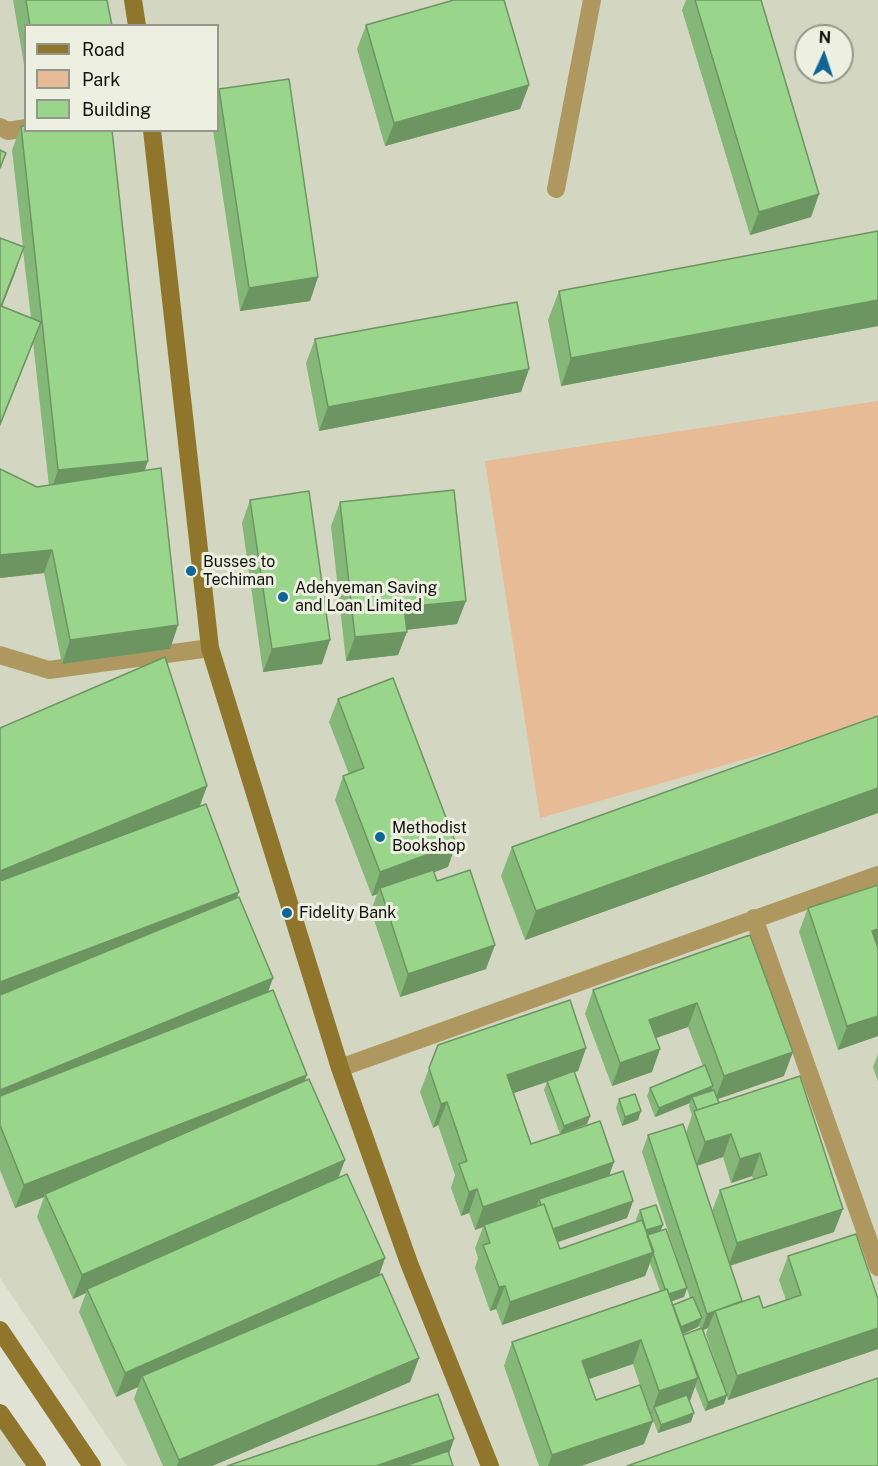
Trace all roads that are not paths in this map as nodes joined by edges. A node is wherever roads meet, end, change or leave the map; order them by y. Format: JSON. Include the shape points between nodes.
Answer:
{"nodes":[{"id":1,"x":133,"y":0,"type":"edge"},
{"id":2,"x":592,"y":0,"type":"edge"},
{"id":3,"x":137,"y":24,"type":"edge"},
{"id":4,"x":0,"y":127,"type":"edge"},
{"id":5,"x":24,"y":129,"type":"edge"},
{"id":6,"x":152,"y":132,"type":"edge"},
{"id":7,"x":556,"y":189,"type":"dead end"},
{"id":8,"x":210,"y":648,"type":"junction"},
{"id":9,"x":0,"y":655,"type":"edge"},
{"id":10,"x":878,"y":875,"type":"edge"},
{"id":11,"x":754,"y":918,"type":"junction"},
{"id":12,"x":340,"y":1068,"type":"junction"},
{"id":13,"x":878,"y":1268,"type":"edge"},
{"id":14,"x":0,"y":1330,"type":"edge"},
{"id":15,"x":0,"y":1413,"type":"edge"},
{"id":16,"x":37,"y":1466,"type":"edge"},
{"id":17,"x":92,"y":1466,"type":"edge"},
{"id":18,"x":490,"y":1466,"type":"edge"}],
"edges":[{"from":1,"to":3,"type":"street"},
{"from":2,"to":7,"type":"street"},
{"from":4,"to":5,"type":"street","via":[[8,131]]},
{"from":6,"to":8,"type":"street"},
{"from":8,"to":9,"type":"street","via":[[49,670]]},
{"from":8,"to":12,"type":"street"},
{"from":10,"to":11,"type":"street"},
{"from":11,"to":12,"type":"street"},
{"from":11,"to":13,"type":"street"},
{"from":12,"to":18,"type":"street","via":[[409,1263]]},
{"from":14,"to":17,"type":"street"},
{"from":15,"to":16,"type":"street"}]}
